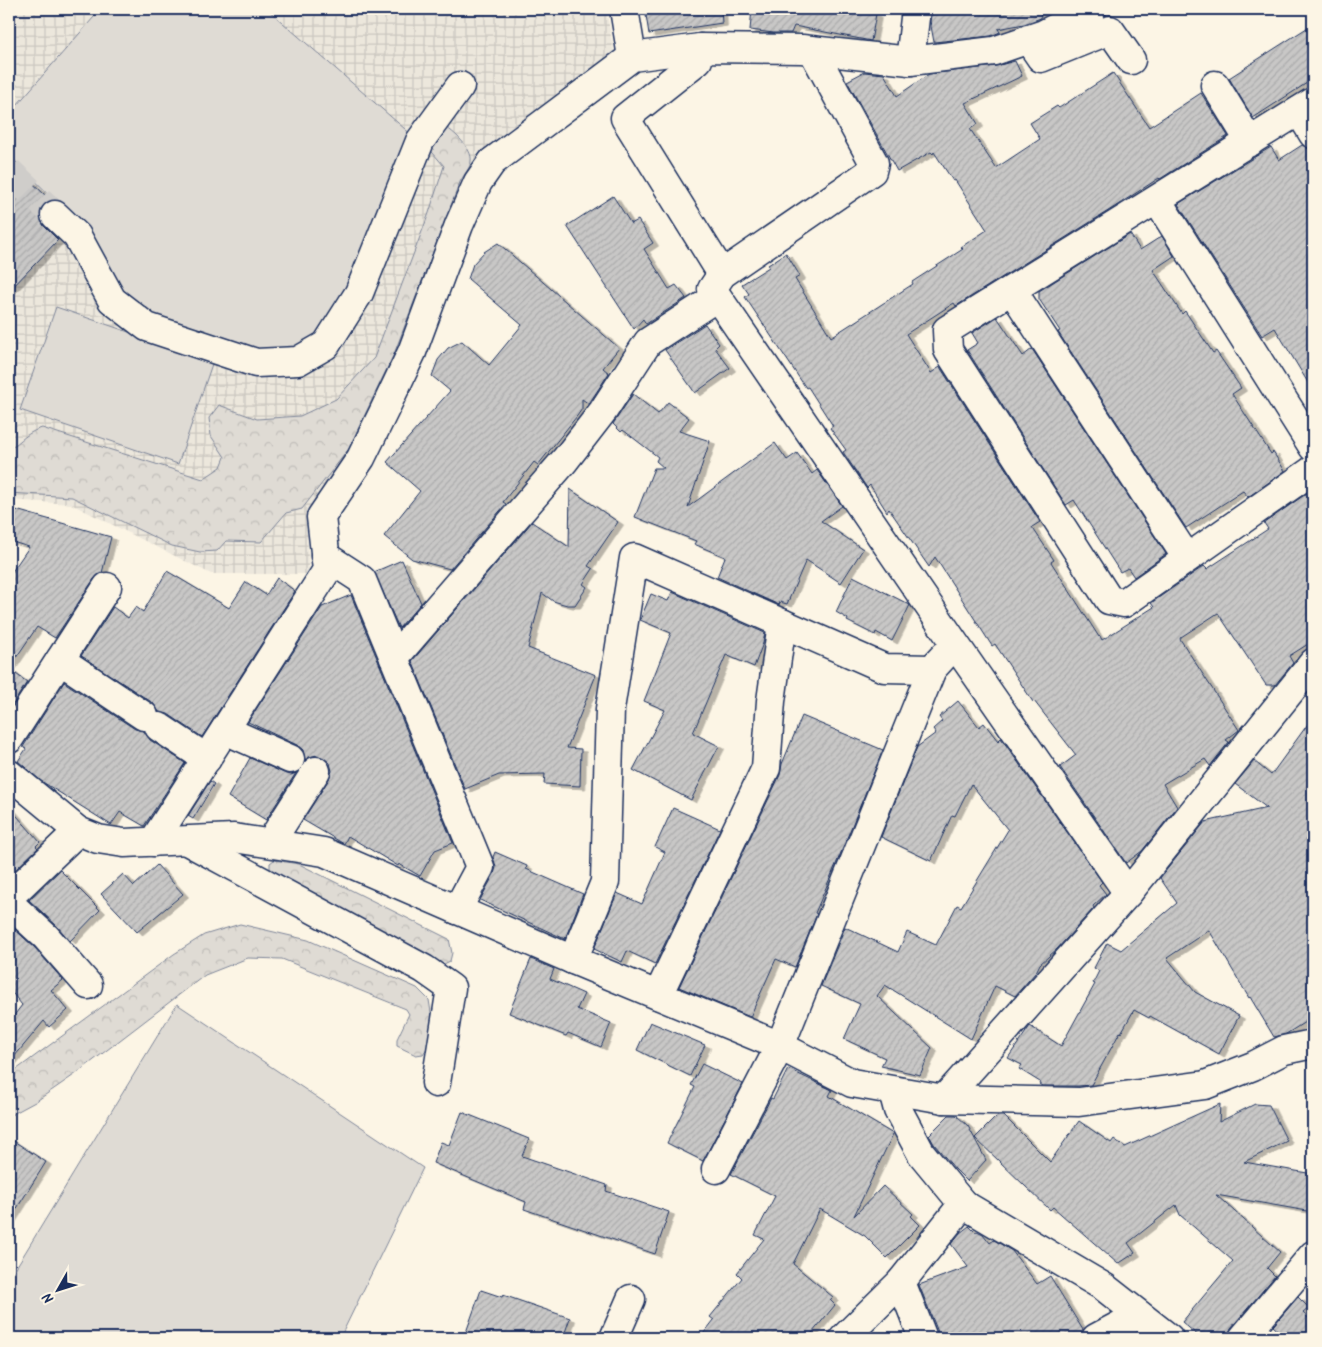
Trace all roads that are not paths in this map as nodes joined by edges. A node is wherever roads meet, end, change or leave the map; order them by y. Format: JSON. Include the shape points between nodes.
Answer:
{"nodes":[{"id":1,"x":624,"y":9,"type":"edge"},
{"id":2,"x":916,"y":9,"type":"edge"},
{"id":3,"x":1092,"y":9,"type":"edge"},
{"id":4,"x":1028,"y":39,"type":"junction"},
{"id":5,"x":700,"y":48,"type":"junction"},
{"id":6,"x":813,"y":51,"type":"junction"},
{"id":7,"x":632,"y":57,"type":"junction"},
{"id":8,"x":910,"y":60,"type":"junction"},
{"id":9,"x":1131,"y":60,"type":"dead end"},
{"id":10,"x":1215,"y":85,"type":"dead end"},
{"id":11,"x":460,"y":86,"type":"dead end"},
{"id":12,"x":1309,"y":116,"type":"edge"},
{"id":13,"x":1250,"y":142,"type":"junction"},
{"id":14,"x":1157,"y":200,"type":"junction"},
{"id":15,"x":55,"y":215,"type":"tunnel mouth"},
{"id":16,"x":719,"y":286,"type":"junction"},
{"id":17,"x":1012,"y":290,"type":"junction"},
{"id":18,"x":1313,"y":447,"type":"edge"},
{"id":19,"x":1313,"y":470,"type":"edge"},
{"id":20,"x":325,"y":556,"type":"junction"},
{"id":21,"x":1187,"y":558,"type":"junction"},
{"id":22,"x":107,"y":587,"type":"dead end"},
{"id":23,"x":782,"y":623,"type":"junction"},
{"id":24,"x":955,"y":644,"type":"junction"},
{"id":25,"x":394,"y":658,"type":"junction"},
{"id":26,"x":60,"y":660,"type":"junction"},
{"id":27,"x":1313,"y":663,"type":"edge"},
{"id":28,"x":932,"y":669,"type":"junction"},
{"id":29,"x":225,"y":730,"type":"junction"},
{"id":30,"x":9,"y":739,"type":"edge"},
{"id":31,"x":206,"y":758,"type":"junction"},
{"id":32,"x":290,"y":759,"type":"dead end"},
{"id":33,"x":316,"y":771,"type":"dead end"},
{"id":34,"x":9,"y":774,"type":"edge"},
{"id":35,"x":78,"y":831,"type":"junction"},
{"id":36,"x":186,"y":841,"type":"junction"},
{"id":37,"x":152,"y":842,"type":"junction"},
{"id":38,"x":270,"y":843,"type":"junction"},
{"id":39,"x":1128,"y":892,"type":"junction"},
{"id":40,"x":9,"y":897,"type":"edge"},
{"id":41,"x":9,"y":903,"type":"edge"},
{"id":42,"x":457,"y":910,"type":"junction"},
{"id":43,"x":573,"y":960,"type":"junction"},
{"id":44,"x":88,"y":985,"type":"dead end"},
{"id":45,"x":658,"y":995,"type":"junction"},
{"id":46,"x":1313,"y":1044,"type":"edge"},
{"id":47,"x":780,"y":1046,"type":"junction"},
{"id":48,"x":436,"y":1083,"type":"dead end"},
{"id":49,"x":893,"y":1091,"type":"junction"},
{"id":50,"x":944,"y":1099,"type":"junction"},
{"id":51,"x":716,"y":1169,"type":"dead end"},
{"id":52,"x":963,"y":1204,"type":"junction"},
{"id":53,"x":1313,"y":1255,"type":"edge"},
{"id":54,"x":901,"y":1282,"type":"junction"},
{"id":55,"x":631,"y":1299,"type":"dead end"},
{"id":56,"x":1138,"y":1315,"type":"junction"},
{"id":57,"x":614,"y":1338,"type":"edge"},
{"id":58,"x":844,"y":1338,"type":"edge"},
{"id":59,"x":923,"y":1338,"type":"edge"},
{"id":60,"x":1096,"y":1338,"type":"edge"},
{"id":61,"x":1169,"y":1338,"type":"edge"},
{"id":62,"x":1243,"y":1338,"type":"edge"}],
"edges":[{"from":1,"to":7,"type":"street"},
{"from":2,"to":8,"type":"street"},
{"from":3,"to":4,"type":"street"},
{"from":4,"to":8,"type":"street","via":[[994,51]]},
{"from":4,"to":9,"type":"street","via":[[1041,58],[1110,30]]},
{"from":5,"to":6,"type":"street"},
{"from":5,"to":7,"type":"street"},
{"from":5,"to":16,"type":"street","via":[[698,60],[624,118]]},
{"from":6,"to":8,"type":"street"},
{"from":6,"to":16,"type":"street","via":[[874,163],[872,172]]},
{"from":7,"to":20,"type":"street","via":[[492,162],[478,182],[412,352],[361,458],[321,517]]},
{"from":10,"to":13,"type":"street"},
{"from":11,"to":15,"type":"street","via":[[420,141],[359,293],[326,344],[298,360],[256,363],[147,327],[112,300],[77,236]]},
{"from":12,"to":13,"type":"street"},
{"from":13,"to":14,"type":"street"},
{"from":14,"to":17,"type":"street"},
{"from":14,"to":18,"type":"street"},
{"from":16,"to":24,"type":"street"},
{"from":16,"to":25,"type":"street","via":[[648,342],[603,411],[565,460]]},
{"from":17,"to":21,"type":"street"},
{"from":17,"to":21,"type":"street","via":[[947,330],[948,350],[1109,600],[1124,602]]},
{"from":19,"to":21,"type":"street"},
{"from":20,"to":25,"type":"street","via":[[362,580]]},
{"from":20,"to":29,"type":"street","via":[[327,570]]},
{"from":22,"to":26,"type":"street"},
{"from":23,"to":28,"type":"street","via":[[884,668]]},
{"from":23,"to":43,"type":"street","via":[[634,558],[610,709],[605,882]]},
{"from":23,"to":45,"type":"street","via":[[766,768]]},
{"from":24,"to":28,"type":"street"},
{"from":24,"to":39,"type":"street"},
{"from":25,"to":42,"type":"street","via":[[480,867]]},
{"from":26,"to":30,"type":"street"},
{"from":26,"to":31,"type":"street"},
{"from":27,"to":39,"type":"street"},
{"from":28,"to":47,"type":"street"},
{"from":29,"to":31,"type":"street"},
{"from":29,"to":32,"type":"street"},
{"from":31,"to":37,"type":"street"},
{"from":33,"to":38,"type":"street"},
{"from":34,"to":35,"type":"street"},
{"from":35,"to":37,"type":"street","via":[[98,839],[124,843]]},
{"from":35,"to":40,"type":"street"},
{"from":36,"to":37,"type":"street"},
{"from":36,"to":38,"type":"street","via":[[234,838]]},
{"from":36,"to":48,"type":"street","via":[[424,968],[451,988]]},
{"from":38,"to":42,"type":"street","via":[[324,852]]},
{"from":39,"to":50,"type":"street"},
{"from":41,"to":44,"type":"street","via":[[46,937]]},
{"from":42,"to":43,"type":"street"},
{"from":43,"to":45,"type":"street"},
{"from":45,"to":47,"type":"street"},
{"from":46,"to":50,"type":"street","via":[[1284,1050],[1205,1085],[1079,1102]]},
{"from":47,"to":49,"type":"street","via":[[852,1083]]},
{"from":47,"to":51,"type":"street"},
{"from":49,"to":50,"type":"street"},
{"from":49,"to":52,"type":"street","via":[[898,1110],[921,1153]]},
{"from":52,"to":54,"type":"street"},
{"from":52,"to":56,"type":"street","via":[[1104,1287]]},
{"from":53,"to":62,"type":"street"},
{"from":54,"to":58,"type":"street"},
{"from":54,"to":59,"type":"street"},
{"from":55,"to":57,"type":"street"},
{"from":56,"to":60,"type":"street"},
{"from":56,"to":61,"type":"street"}]}
